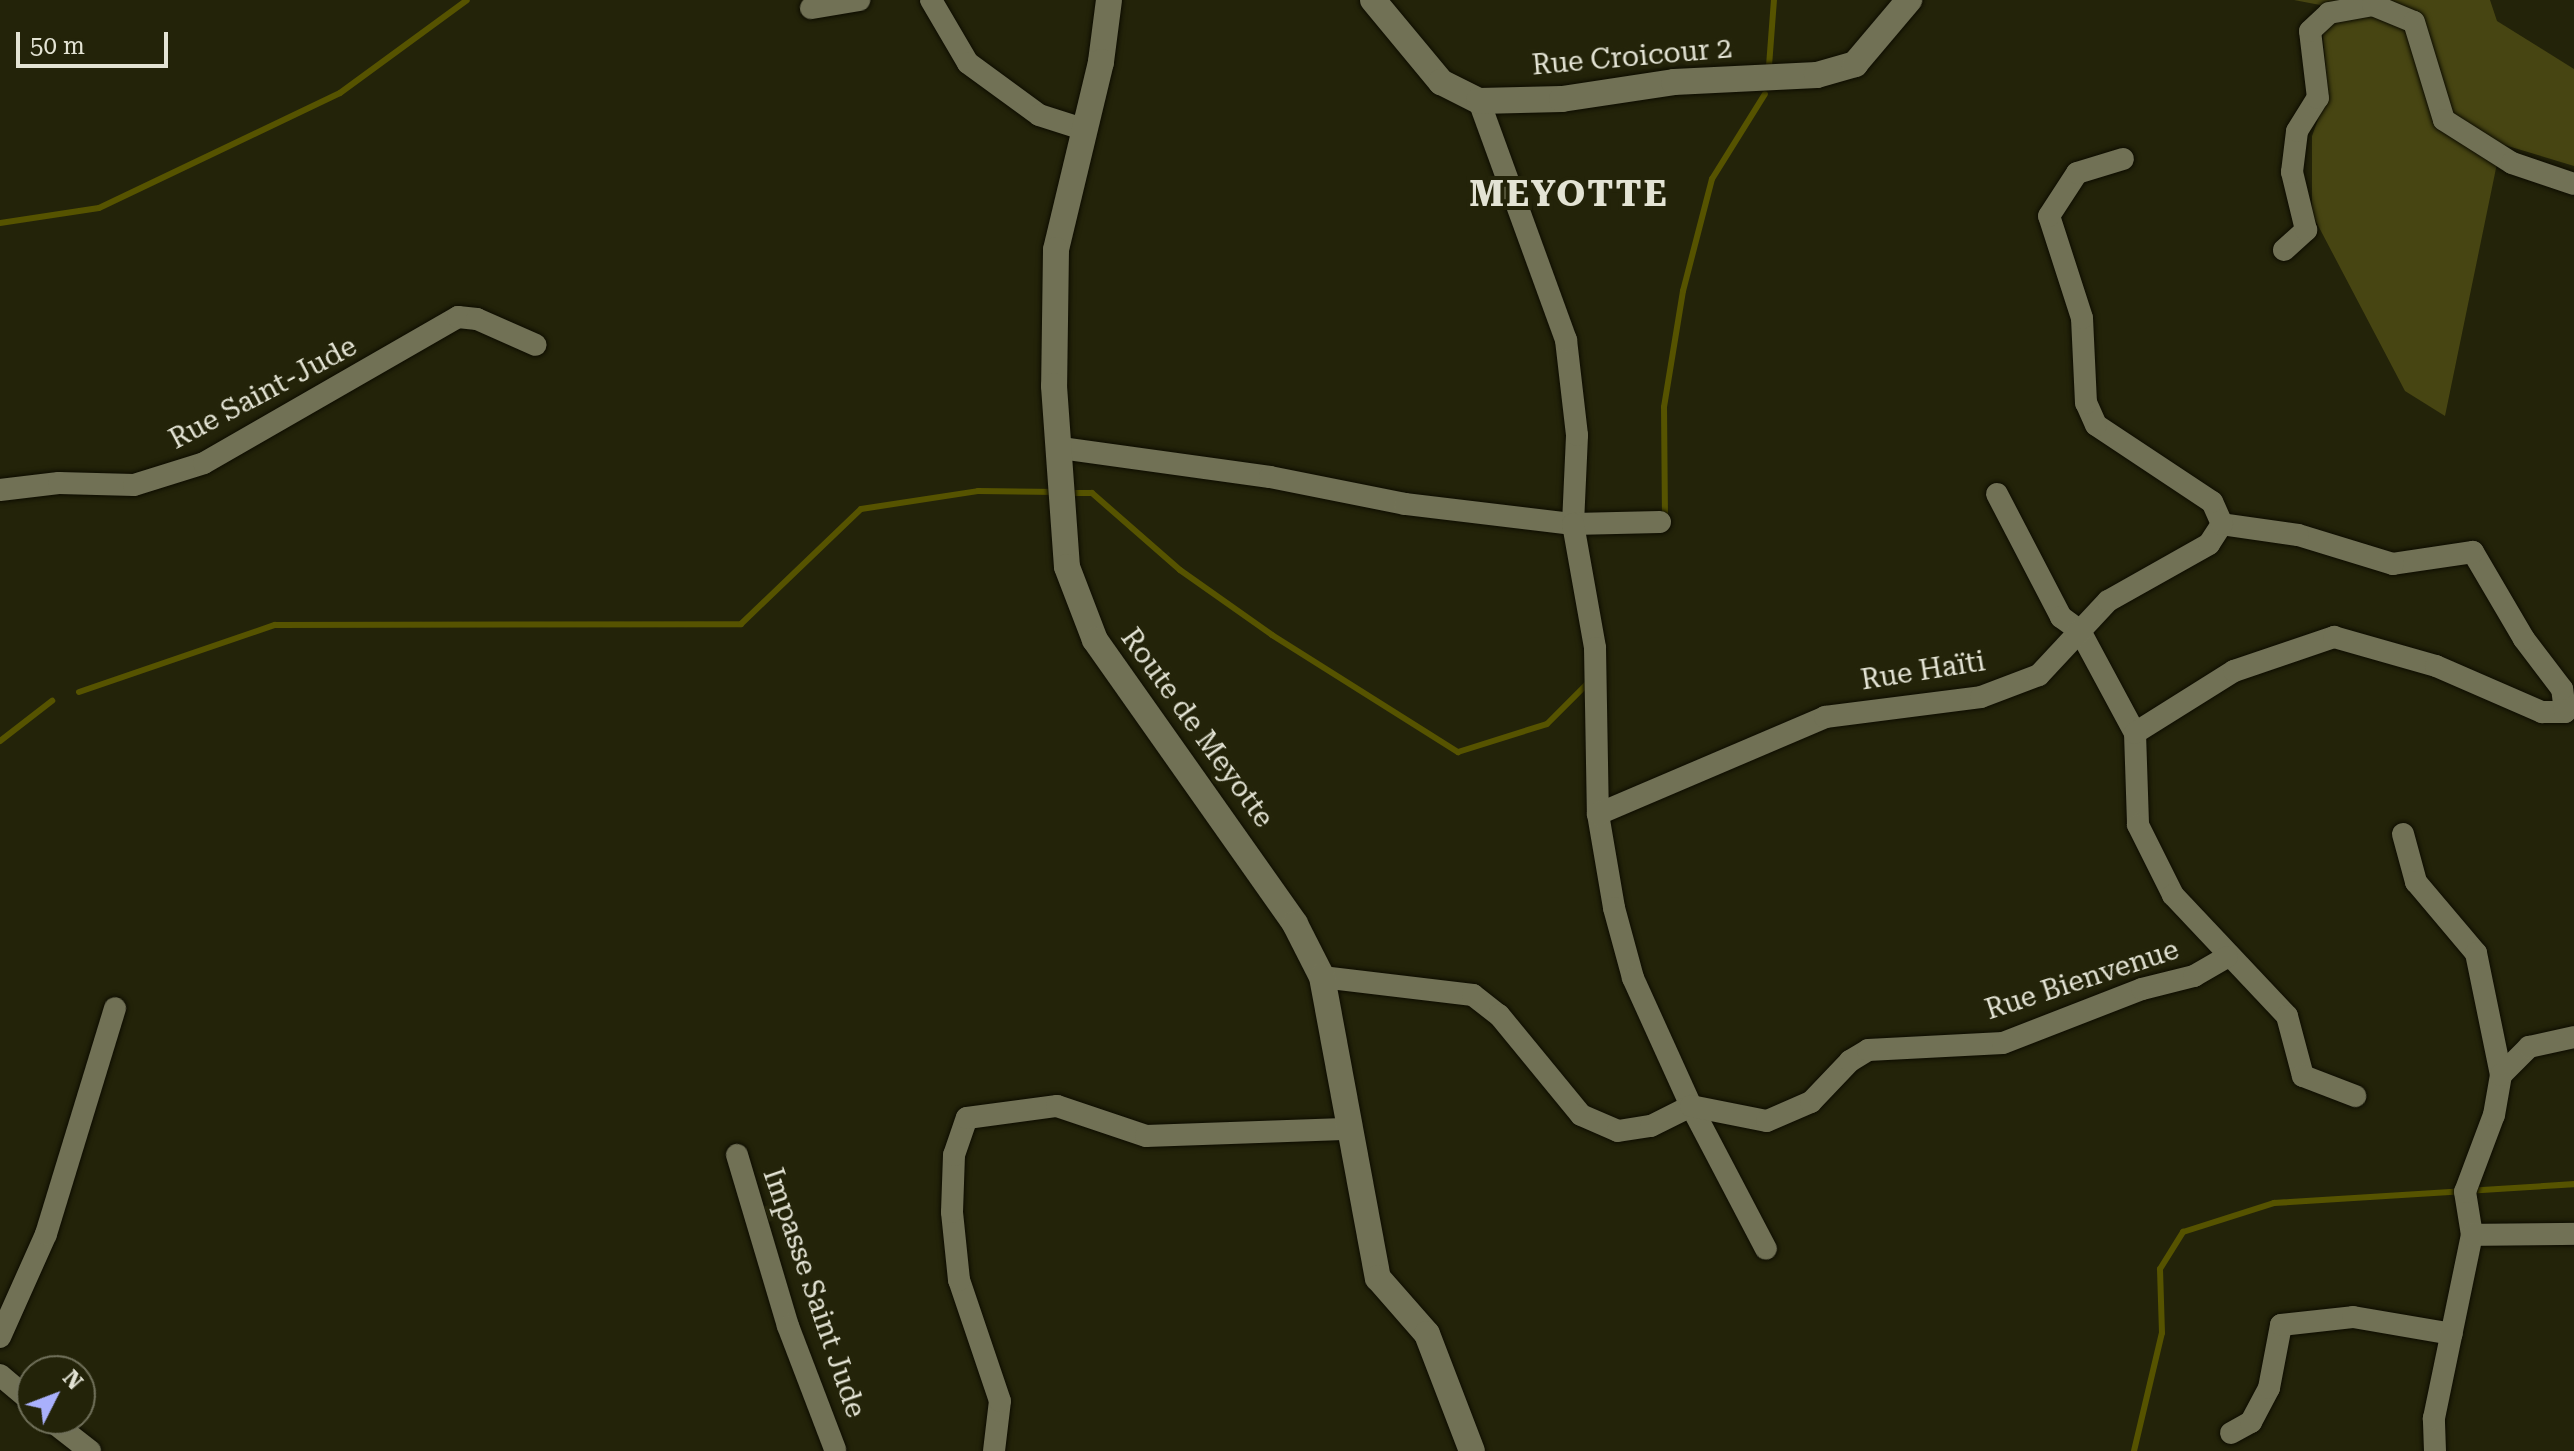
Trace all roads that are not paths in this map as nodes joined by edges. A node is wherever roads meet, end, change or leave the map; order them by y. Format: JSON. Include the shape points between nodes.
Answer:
{"nodes":[{"id":1,"x":859,"y":0,"type":"edge"},
{"id":2,"x":931,"y":0,"type":"edge"},
{"id":3,"x":1109,"y":0,"type":"edge"},
{"id":4,"x":1373,"y":0,"type":"edge"},
{"id":5,"x":1909,"y":0,"type":"edge"},
{"id":6,"x":811,"y":8,"type":"dead end"},
{"id":7,"x":1479,"y":101,"type":"junction"},
{"id":8,"x":1083,"y":129,"type":"junction"},
{"id":9,"x":2123,"y":159,"type":"dead end"},
{"id":10,"x":2574,"y":184,"type":"edge"},
{"id":11,"x":2284,"y":250,"type":"dead end"},
{"id":12,"x":536,"y":345,"type":"dead end"},
{"id":13,"x":1061,"y":448,"type":"junction"},
{"id":14,"x":0,"y":490,"type":"edge"},
{"id":15,"x":1997,"y":494,"type":"dead end"},
{"id":16,"x":1660,"y":522,"type":"dead end"},
{"id":17,"x":1573,"y":524,"type":"junction"},
{"id":18,"x":2222,"y":524,"type":"junction"},
{"id":19,"x":2080,"y":631,"type":"junction"},
{"id":20,"x":2135,"y":733,"type":"junction"},
{"id":21,"x":1598,"y":814,"type":"junction"},
{"id":22,"x":2403,"y":834,"type":"dead end"},
{"id":23,"x":2227,"y":957,"type":"junction"},
{"id":24,"x":1322,"y":977,"type":"junction"},
{"id":25,"x":115,"y":1008,"type":"dead end"},
{"id":26,"x":2574,"y":1037,"type":"edge"},
{"id":27,"x":2501,"y":1075,"type":"junction"},
{"id":28,"x":2355,"y":1096,"type":"dead end"},
{"id":29,"x":1691,"y":1106,"type":"junction"},
{"id":30,"x":1351,"y":1129,"type":"junction"},
{"id":31,"x":737,"y":1155,"type":"dead end"},
{"id":32,"x":2574,"y":1234,"type":"edge"},
{"id":33,"x":2472,"y":1235,"type":"junction"},
{"id":34,"x":1766,"y":1249,"type":"dead end"},
{"id":35,"x":2452,"y":1334,"type":"junction"},
{"id":36,"x":0,"y":1337,"type":"edge"},
{"id":37,"x":0,"y":1375,"type":"edge"},
{"id":38,"x":16,"y":1388,"type":"edge"},
{"id":39,"x":2231,"y":1433,"type":"dead end"},
{"id":40,"x":70,"y":1435,"type":"edge"},
{"id":41,"x":833,"y":1450,"type":"edge"},
{"id":42,"x":90,"y":1451,"type":"edge"},
{"id":43,"x":994,"y":1451,"type":"edge"},
{"id":44,"x":1472,"y":1451,"type":"edge"},
{"id":45,"x":2435,"y":1451,"type":"edge"}],
"edges":[{"from":1,"to":6,"type":"street"},
{"from":2,"to":8,"type":"street","via":[[968,63],[1039,115]]},
{"from":3,"to":8,"type":"street","name":"Route de Meyotte","via":[[1101,62]]},
{"from":4,"to":7,"type":"street","via":[[1441,82]]},
{"from":5,"to":7,"type":"street","name":"Rue Croicour 2","via":[[1855,64],[1817,75]]},
{"from":7,"to":17,"type":"street","via":[[1520,201],[1566,340],[1577,435]]},
{"from":8,"to":13,"type":"street","name":"Route de Meyotte","via":[[1056,250],[1054,386]]},
{"from":9,"to":18,"type":"street","via":[[2077,173],[2049,216],[2082,318],[2086,403],[2096,425],[2212,502]]},
{"from":10,"to":11,"type":"street","via":[[2512,163],[2444,120],[2414,22],[2373,5],[2329,13],[2310,31],[2318,98],[2297,131],[2292,172],[2306,230]]},
{"from":12,"to":14,"type":"street","name":"Rue Saint-Jude","via":[[477,319],[458,317],[204,463],[134,485],[59,483]]},
{"from":13,"to":17,"type":"street","via":[[1270,477],[1405,504]]},
{"from":13,"to":24,"type":"street","name":"Route de Meyotte","via":[[1067,567],[1095,640],[1279,900]]},
{"from":15,"to":19,"type":"street","via":[[2061,617]]},
{"from":16,"to":17,"type":"street"},
{"from":17,"to":21,"type":"street","via":[[1595,648]]},
{"from":18,"to":19,"type":"street","name":"Rue Haïti","via":[[2209,544],[2108,601]]},
{"from":18,"to":20,"type":"street","via":[[2298,535],[2393,564],[2473,552],[2524,639],[2562,689],[2565,712],[2542,712],[2436,666],[2334,637],[2234,671]]},
{"from":19,"to":20,"type":"street"},
{"from":19,"to":21,"type":"street","name":"Rue Haïti","via":[[2039,675],[2024,681],[1981,697],[1825,717]]},
{"from":20,"to":23,"type":"street","via":[[2138,825],[2173,895]]},
{"from":21,"to":29,"type":"street","via":[[1633,978]]},
{"from":22,"to":27,"type":"street","via":[[2416,882],[2476,953]]},
{"from":23,"to":28,"type":"street","via":[[2287,1016],[2303,1076]]},
{"from":23,"to":29,"type":"street","name":"Rue Bienvenue","via":[[2194,976],[2142,989],[2003,1043],[1868,1050],[1850,1061],[1811,1102],[1767,1121]]},
{"from":24,"to":29,"type":"street","via":[[1473,995],[1499,1015],[1581,1115],[1618,1131],[1651,1126]]},
{"from":24,"to":30,"type":"street","name":"Route de Meyotte"},
{"from":25,"to":36,"type":"street","via":[[46,1234]]},
{"from":26,"to":27,"type":"street","via":[[2529,1047]]},
{"from":27,"to":33,"type":"street","via":[[2494,1115],[2465,1192]]},
{"from":29,"to":34,"type":"street"},
{"from":30,"to":43,"type":"street","via":[[1146,1136],[1057,1106],[967,1118],[954,1155],[952,1212],[959,1280],[1000,1401]]},
{"from":30,"to":44,"type":"street","name":"Route de Meyotte","via":[[1378,1278],[1427,1334]]},
{"from":31,"to":41,"type":"street","name":"Impasse Saint Jude","via":[[788,1326]]},
{"from":32,"to":33,"type":"street"},
{"from":33,"to":35,"type":"street"},
{"from":35,"to":39,"type":"street","via":[[2353,1317],[2281,1325],[2269,1388],[2251,1422]]},
{"from":35,"to":45,"type":"street","via":[[2434,1418]]},
{"from":37,"to":38,"type":"street"},
{"from":40,"to":42,"type":"street"}]}
